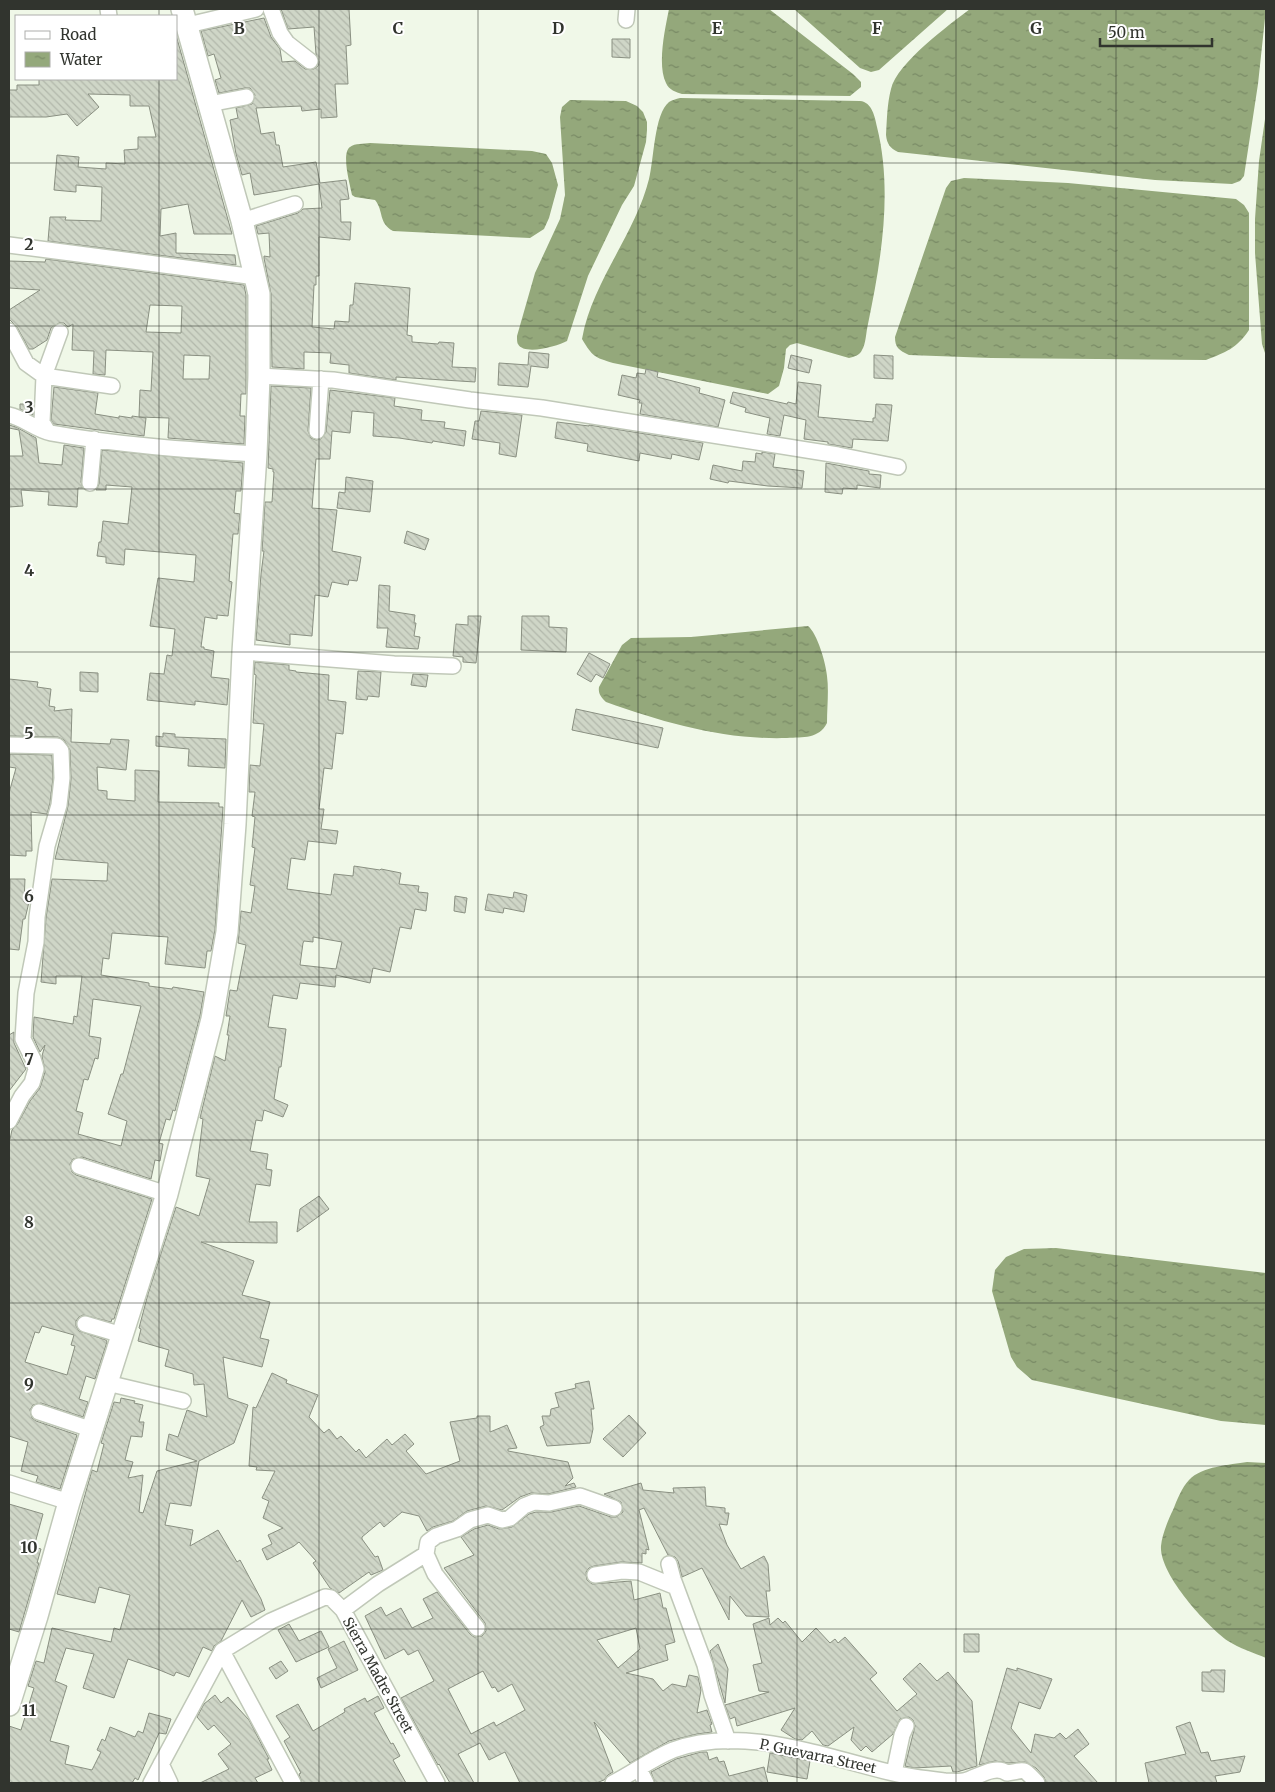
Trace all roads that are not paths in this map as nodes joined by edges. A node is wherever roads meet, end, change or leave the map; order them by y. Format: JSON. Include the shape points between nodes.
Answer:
{"nodes":[{"id":1,"x":256,"y":9,"type":"edge"},
{"id":2,"x":271,"y":9,"type":"edge"},
{"id":3,"x":185,"y":17,"type":"edge"},
{"id":4,"x":310,"y":61,"type":"dead end"},
{"id":5,"x":246,"y":97,"type":"dead end"},
{"id":6,"x":209,"y":104,"type":"junction"},
{"id":7,"x":295,"y":204,"type":"dead end"},
{"id":8,"x":242,"y":221,"type":"junction"},
{"id":9,"x":9,"y":245,"type":"edge"},
{"id":10,"x":256,"y":277,"type":"junction"},
{"id":11,"x":9,"y":331,"type":"edge"},
{"id":12,"x":60,"y":332,"type":"dead end"},
{"id":13,"x":44,"y":376,"type":"junction"},
{"id":14,"x":259,"y":376,"type":"junction"},
{"id":15,"x":322,"y":379,"type":"junction"},
{"id":16,"x":112,"y":386,"type":"dead end"},
{"id":17,"x":9,"y":415,"type":"edge"},
{"id":18,"x":317,"y":431,"type":"dead end"},
{"id":19,"x":48,"y":432,"type":"junction"},
{"id":20,"x":94,"y":439,"type":"junction"},
{"id":21,"x":256,"y":454,"type":"junction"},
{"id":22,"x":898,"y":467,"type":"dead end"},
{"id":23,"x":90,"y":483,"type":"dead end"},
{"id":24,"x":242,"y":652,"type":"junction"},
{"id":25,"x":453,"y":666,"type":"dead end"},
{"id":26,"x":9,"y":745,"type":"edge"},
{"id":27,"x":9,"y":1121,"type":"edge"},
{"id":28,"x":79,"y":1166,"type":"dead end"},
{"id":29,"x":167,"y":1194,"type":"junction"},
{"id":30,"x":85,"y":1324,"type":"dead end"},
{"id":31,"x":122,"y":1335,"type":"junction"},
{"id":32,"x":108,"y":1383,"type":"junction"},
{"id":33,"x":183,"y":1401,"type":"dead end"},
{"id":34,"x":39,"y":1412,"type":"dead end"},
{"id":35,"x":93,"y":1430,"type":"junction"},
{"id":36,"x":9,"y":1483,"type":"edge"},
{"id":37,"x":69,"y":1502,"type":"junction"},
{"id":38,"x":614,"y":1508,"type":"dead end"},
{"id":39,"x":426,"y":1554,"type":"junction"},
{"id":40,"x":669,"y":1564,"type":"dead end"},
{"id":41,"x":595,"y":1575,"type":"dead end"},
{"id":42,"x":676,"y":1587,"type":"junction"},
{"id":43,"x":343,"y":1610,"type":"junction"},
{"id":44,"x":478,"y":1628,"type":"dead end"},
{"id":45,"x":222,"y":1651,"type":"junction"},
{"id":46,"x":10,"y":1694,"type":"edge"},
{"id":47,"x":906,"y":1726,"type":"dead end"},
{"id":48,"x":728,"y":1741,"type":"junction"},
{"id":49,"x":161,"y":1764,"type":"junction"},
{"id":50,"x":639,"y":1769,"type":"junction"},
{"id":51,"x":894,"y":1773,"type":"junction"},
{"id":52,"x":913,"y":1780,"type":"edge"},
{"id":53,"x":151,"y":1783,"type":"edge"},
{"id":54,"x":170,"y":1783,"type":"edge"},
{"id":55,"x":293,"y":1783,"type":"edge"},
{"id":56,"x":437,"y":1783,"type":"edge"},
{"id":57,"x":613,"y":1783,"type":"edge"},
{"id":58,"x":646,"y":1783,"type":"edge"},
{"id":59,"x":958,"y":1783,"type":"edge"},
{"id":60,"x":1037,"y":1783,"type":"edge"}],
"edges":[{"from":1,"to":3,"type":"street"},
{"from":2,"to":4,"type":"street","via":[[287,43]]},
{"from":3,"to":6,"type":"street"},
{"from":5,"to":6,"type":"street"},
{"from":6,"to":8,"type":"street"},
{"from":7,"to":8,"type":"street"},
{"from":8,"to":10,"type":"street"},
{"from":9,"to":10,"type":"street"},
{"from":10,"to":14,"type":"street"},
{"from":11,"to":13,"type":"street","via":[[26,363]]},
{"from":12,"to":13,"type":"street"},
{"from":13,"to":16,"type":"street"},
{"from":13,"to":19,"type":"street","via":[[42,422]]},
{"from":14,"to":15,"type":"street"},
{"from":14,"to":21,"type":"street"},
{"from":15,"to":18,"type":"street"},
{"from":15,"to":22,"type":"street","via":[[551,409]]},
{"from":17,"to":19,"type":"street"},
{"from":19,"to":20,"type":"street"},
{"from":20,"to":21,"type":"street"},
{"from":20,"to":23,"type":"street"},
{"from":21,"to":24,"type":"street"},
{"from":24,"to":25,"type":"street"},
{"from":24,"to":29,"type":"street","via":[[227,932],[212,1019]]},
{"from":26,"to":27,"type":"street","via":[[58,746],[62,778],[59,805],[47,846],[36,942],[26,992],[23,1039],[36,1069],[32,1083]]},
{"from":28,"to":29,"type":"street"},
{"from":29,"to":31,"type":"street"},
{"from":30,"to":31,"type":"street"},
{"from":31,"to":32,"type":"street"},
{"from":32,"to":33,"type":"street"},
{"from":32,"to":35,"type":"street"},
{"from":34,"to":35,"type":"street"},
{"from":35,"to":37,"type":"street"},
{"from":36,"to":37,"type":"street"},
{"from":37,"to":46,"type":"street","via":[[37,1616]]},
{"from":38,"to":39,"type":"street","via":[[580,1496],[550,1503],[534,1502],[510,1518],[502,1520],[488,1515],[436,1536],[428,1542]]},
{"from":39,"to":43,"type":"street"},
{"from":39,"to":44,"type":"street","via":[[435,1574]]},
{"from":40,"to":42,"type":"street"},
{"from":41,"to":42,"type":"street","via":[[639,1572]]},
{"from":42,"to":48,"type":"street","via":[[705,1665]]},
{"from":43,"to":45,"type":"street","name":"Sierra Madre Street","via":[[331,1598],[325,1597],[271,1621]]},
{"from":43,"to":56,"type":"street","name":"Sierra Madre Street"},
{"from":45,"to":49,"type":"street"},
{"from":45,"to":55,"type":"street"},
{"from":47,"to":51,"type":"street"},
{"from":48,"to":50,"type":"street","name":"P. Guevarra Street","via":[[673,1750]]},
{"from":48,"to":51,"type":"street","name":"P. Guevarra Street","via":[[799,1750]]},
{"from":49,"to":53,"type":"street"},
{"from":49,"to":54,"type":"street"},
{"from":50,"to":57,"type":"street","name":"P. Guevarra Street"},
{"from":50,"to":58,"type":"street"},
{"from":51,"to":52,"type":"street","name":"P. Guevarra Street"},
{"from":52,"to":59,"type":"street","name":"P. Guevarra Street"},
{"from":59,"to":60,"type":"street","name":"P. Guevarra Street","via":[[1000,1770],[1007,1773],[1024,1771]]}]}
